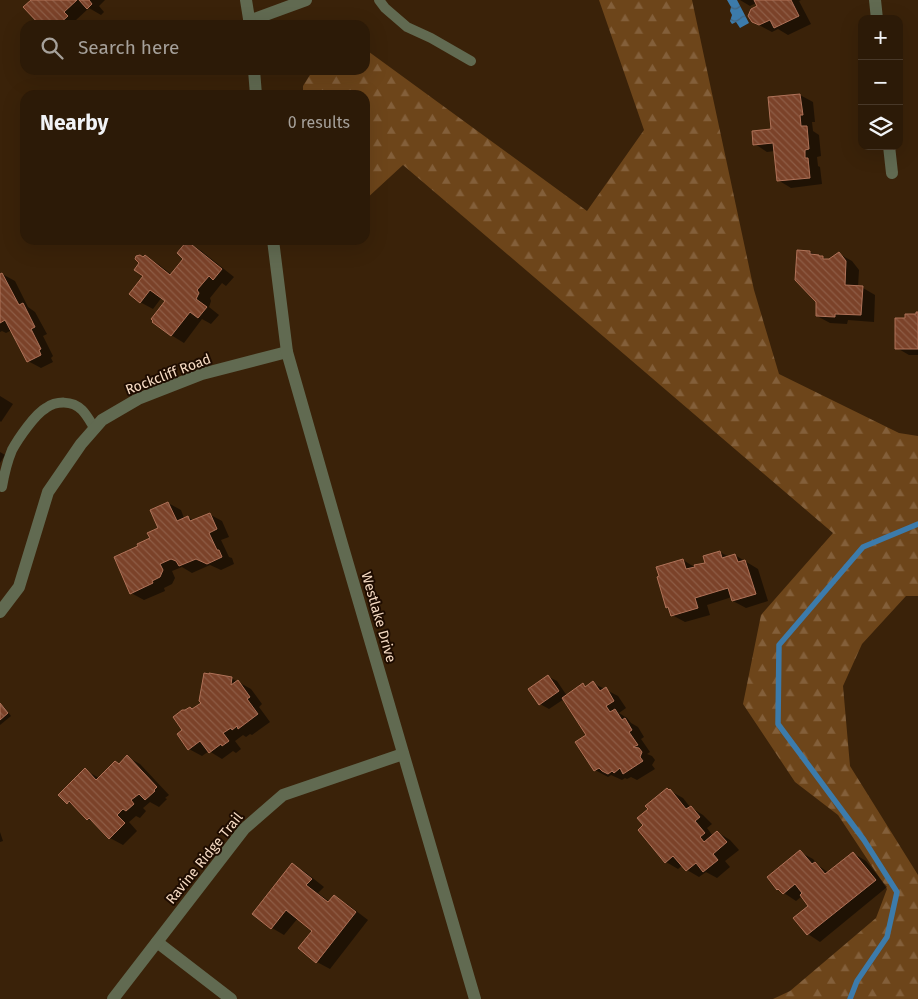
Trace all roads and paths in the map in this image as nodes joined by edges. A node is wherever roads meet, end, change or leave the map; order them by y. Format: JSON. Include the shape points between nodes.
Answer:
{"nodes":[{"id":1,"x":246,"y":0,"type":"edge"},
{"id":2,"x":306,"y":0,"type":"edge"},
{"id":3,"x":379,"y":0,"type":"edge"},
{"id":4,"x":875,"y":0,"type":"edge"},
{"id":5,"x":877,"y":15,"type":"edge"},
{"id":6,"x":249,"y":20,"type":"edge"},
{"id":7,"x":256,"y":20,"type":"edge"},
{"id":8,"x":470,"y":62,"type":"dead end"},
{"id":9,"x":254,"y":75,"type":"edge"},
{"id":10,"x":256,"y":90,"type":"edge"},
{"id":11,"x":889,"y":150,"type":"edge"},
{"id":12,"x":892,"y":173,"type":"dead end"},
{"id":13,"x":274,"y":245,"type":"edge"},
{"id":14,"x":287,"y":352,"type":"junction"},
{"id":15,"x":94,"y":429,"type":"junction"},
{"id":16,"x":2,"y":487,"type":"dead end"},
{"id":17,"x":0,"y":612,"type":"edge"},
{"id":18,"x":403,"y":754,"type":"junction"},
{"id":19,"x":157,"y":942,"type":"junction"},
{"id":20,"x":113,"y":999,"type":"edge"},
{"id":21,"x":231,"y":999,"type":"edge"},
{"id":22,"x":475,"y":999,"type":"edge"}],
"edges":[{"from":1,"to":6,"type":"street"},
{"from":2,"to":7,"type":"street"},
{"from":3,"to":8,"type":"lane","via":[[406,27]]},
{"from":4,"to":5,"type":"street"},
{"from":9,"to":10,"type":"street"},
{"from":11,"to":12,"type":"street"},
{"from":13,"to":14,"type":"street","name":"Westlake Drive"},
{"from":14,"to":15,"type":"street","name":"Rockcliff Road","via":[[202,374],[138,399],[102,420]]},
{"from":14,"to":18,"type":"street","name":"Westlake Drive"},
{"from":15,"to":16,"type":"lane","via":[[81,409],[71,404],[60,403],[45,408],[30,423],[13,449]]},
{"from":15,"to":17,"type":"street","name":"Rockcliff Road","via":[[48,492],[19,587]]},
{"from":18,"to":19,"type":"street","name":"Ravine Ridge Trail","via":[[283,796],[244,829]]},
{"from":18,"to":22,"type":"street","name":"Westlake Drive"},
{"from":19,"to":20,"type":"street","name":"Ravine Ridge Trail"},
{"from":19,"to":21,"type":"street"}]}
